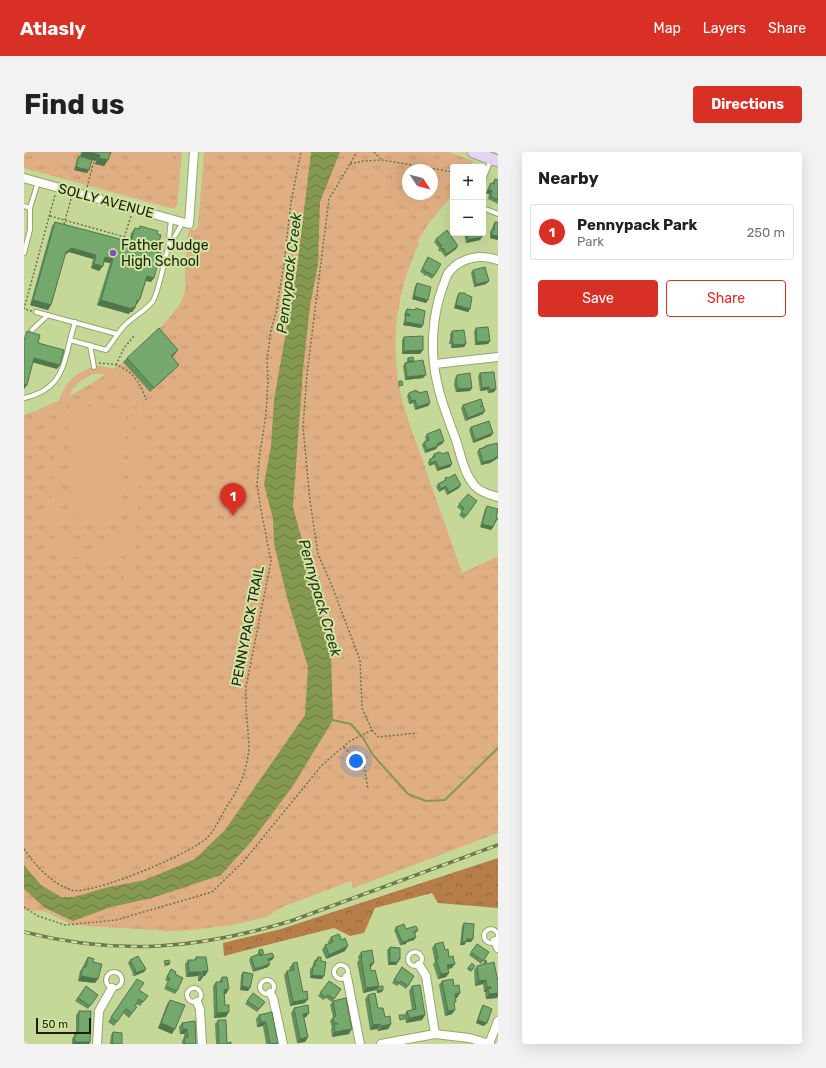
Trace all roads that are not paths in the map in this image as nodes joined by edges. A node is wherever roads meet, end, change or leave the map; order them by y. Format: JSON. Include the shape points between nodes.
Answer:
{"nodes":[{"id":1,"x":194,"y":152,"type":"edge"},
{"id":2,"x":473,"y":152,"type":"edge"},
{"id":3,"x":495,"y":160,"type":"edge"},
{"id":4,"x":486,"y":175,"type":"edge"},
{"id":5,"x":24,"y":178,"type":"edge"},
{"id":6,"x":38,"y":182,"type":"junction"},
{"id":7,"x":24,"y":206,"type":"edge"},
{"id":8,"x":30,"y":208,"type":"junction"},
{"id":9,"x":486,"y":209,"type":"edge"},
{"id":10,"x":498,"y":214,"type":"edge"},
{"id":11,"x":171,"y":219,"type":"junction"},
{"id":12,"x":186,"y":223,"type":"junction"},
{"id":13,"x":168,"y":248,"type":"junction"},
{"id":14,"x":24,"y":253,"type":"edge"},
{"id":15,"x":498,"y":260,"type":"edge"},
{"id":16,"x":36,"y":312,"type":"road end"},
{"id":17,"x":48,"y":315,"type":"junction"},
{"id":18,"x":75,"y":322,"type":"junction"},
{"id":19,"x":32,"y":330,"type":"dead end"},
{"id":20,"x":117,"y":334,"type":"junction"},
{"id":21,"x":70,"y":340,"type":"junction"},
{"id":22,"x":90,"y":345,"type":"junction"},
{"id":23,"x":498,"y":357,"type":"edge"},
{"id":24,"x":435,"y":364,"type":"junction"},
{"id":25,"x":93,"y":365,"type":"road end"},
{"id":26,"x":24,"y":398,"type":"edge"},
{"id":27,"x":498,"y":497,"type":"edge"},
{"id":28,"x":420,"y":965,"type":"dead end"},
{"id":29,"x":347,"y":977,"type":"dead end"},
{"id":30,"x":112,"y":988,"type":"dead end"},
{"id":31,"x":270,"y":993,"type":"dead end"},
{"id":32,"x":197,"y":1002,"type":"dead end"},
{"id":33,"x":498,"y":1021,"type":"edge"},
{"id":34,"x":435,"y":1034,"type":"junction"},
{"id":35,"x":97,"y":1044,"type":"edge"},
{"id":36,"x":202,"y":1044,"type":"edge"},
{"id":37,"x":283,"y":1044,"type":"edge"},
{"id":38,"x":360,"y":1044,"type":"edge"},
{"id":39,"x":381,"y":1044,"type":"edge"},
{"id":40,"x":489,"y":1044,"type":"edge"}],
"edges":[{"from":1,"to":12,"type":"street"},
{"from":2,"to":3,"type":"street"},
{"from":3,"to":4,"type":"lane"},
{"from":5,"to":6,"type":"street","name":"SOLLY AVENUE"},
{"from":6,"to":8,"type":"lane"},
{"from":6,"to":11,"type":"street","name":"SOLLY AVENUE"},
{"from":7,"to":8,"type":"lane"},
{"from":8,"to":14,"type":"lane","via":[[30,230]]},
{"from":9,"to":10,"type":"lane"},
{"from":11,"to":12,"type":"street","name":"SOLLY AVENUE"},
{"from":11,"to":13,"type":"lane"},
{"from":12,"to":13,"type":"lane"},
{"from":13,"to":20,"type":"lane","via":[[153,300]]},
{"from":15,"to":24,"type":"street","via":[[478,256],[459,263],[448,273],[434,323]]},
{"from":16,"to":17,"type":"lane"},
{"from":17,"to":18,"type":"lane"},
{"from":17,"to":19,"type":"lane"},
{"from":18,"to":20,"type":"lane"},
{"from":18,"to":21,"type":"lane"},
{"from":20,"to":22,"type":"lane","via":[[106,350]]},
{"from":21,"to":22,"type":"lane"},
{"from":21,"to":26,"type":"lane","via":[[64,367],[57,379],[47,389]]},
{"from":22,"to":25,"type":"lane"},
{"from":23,"to":24,"type":"street"},
{"from":24,"to":27,"type":"street","via":[[437,382],[467,473],[476,487]]},
{"from":28,"to":34,"type":"street","via":[[426,976]]},
{"from":29,"to":38,"type":"street"},
{"from":30,"to":35,"type":"street","via":[[99,1011]]},
{"from":31,"to":37,"type":"street"},
{"from":32,"to":36,"type":"street","via":[[200,1009]]},
{"from":33,"to":40,"type":"street"},
{"from":34,"to":39,"type":"street"},
{"from":34,"to":40,"type":"street","via":[[458,1036]]}]}
